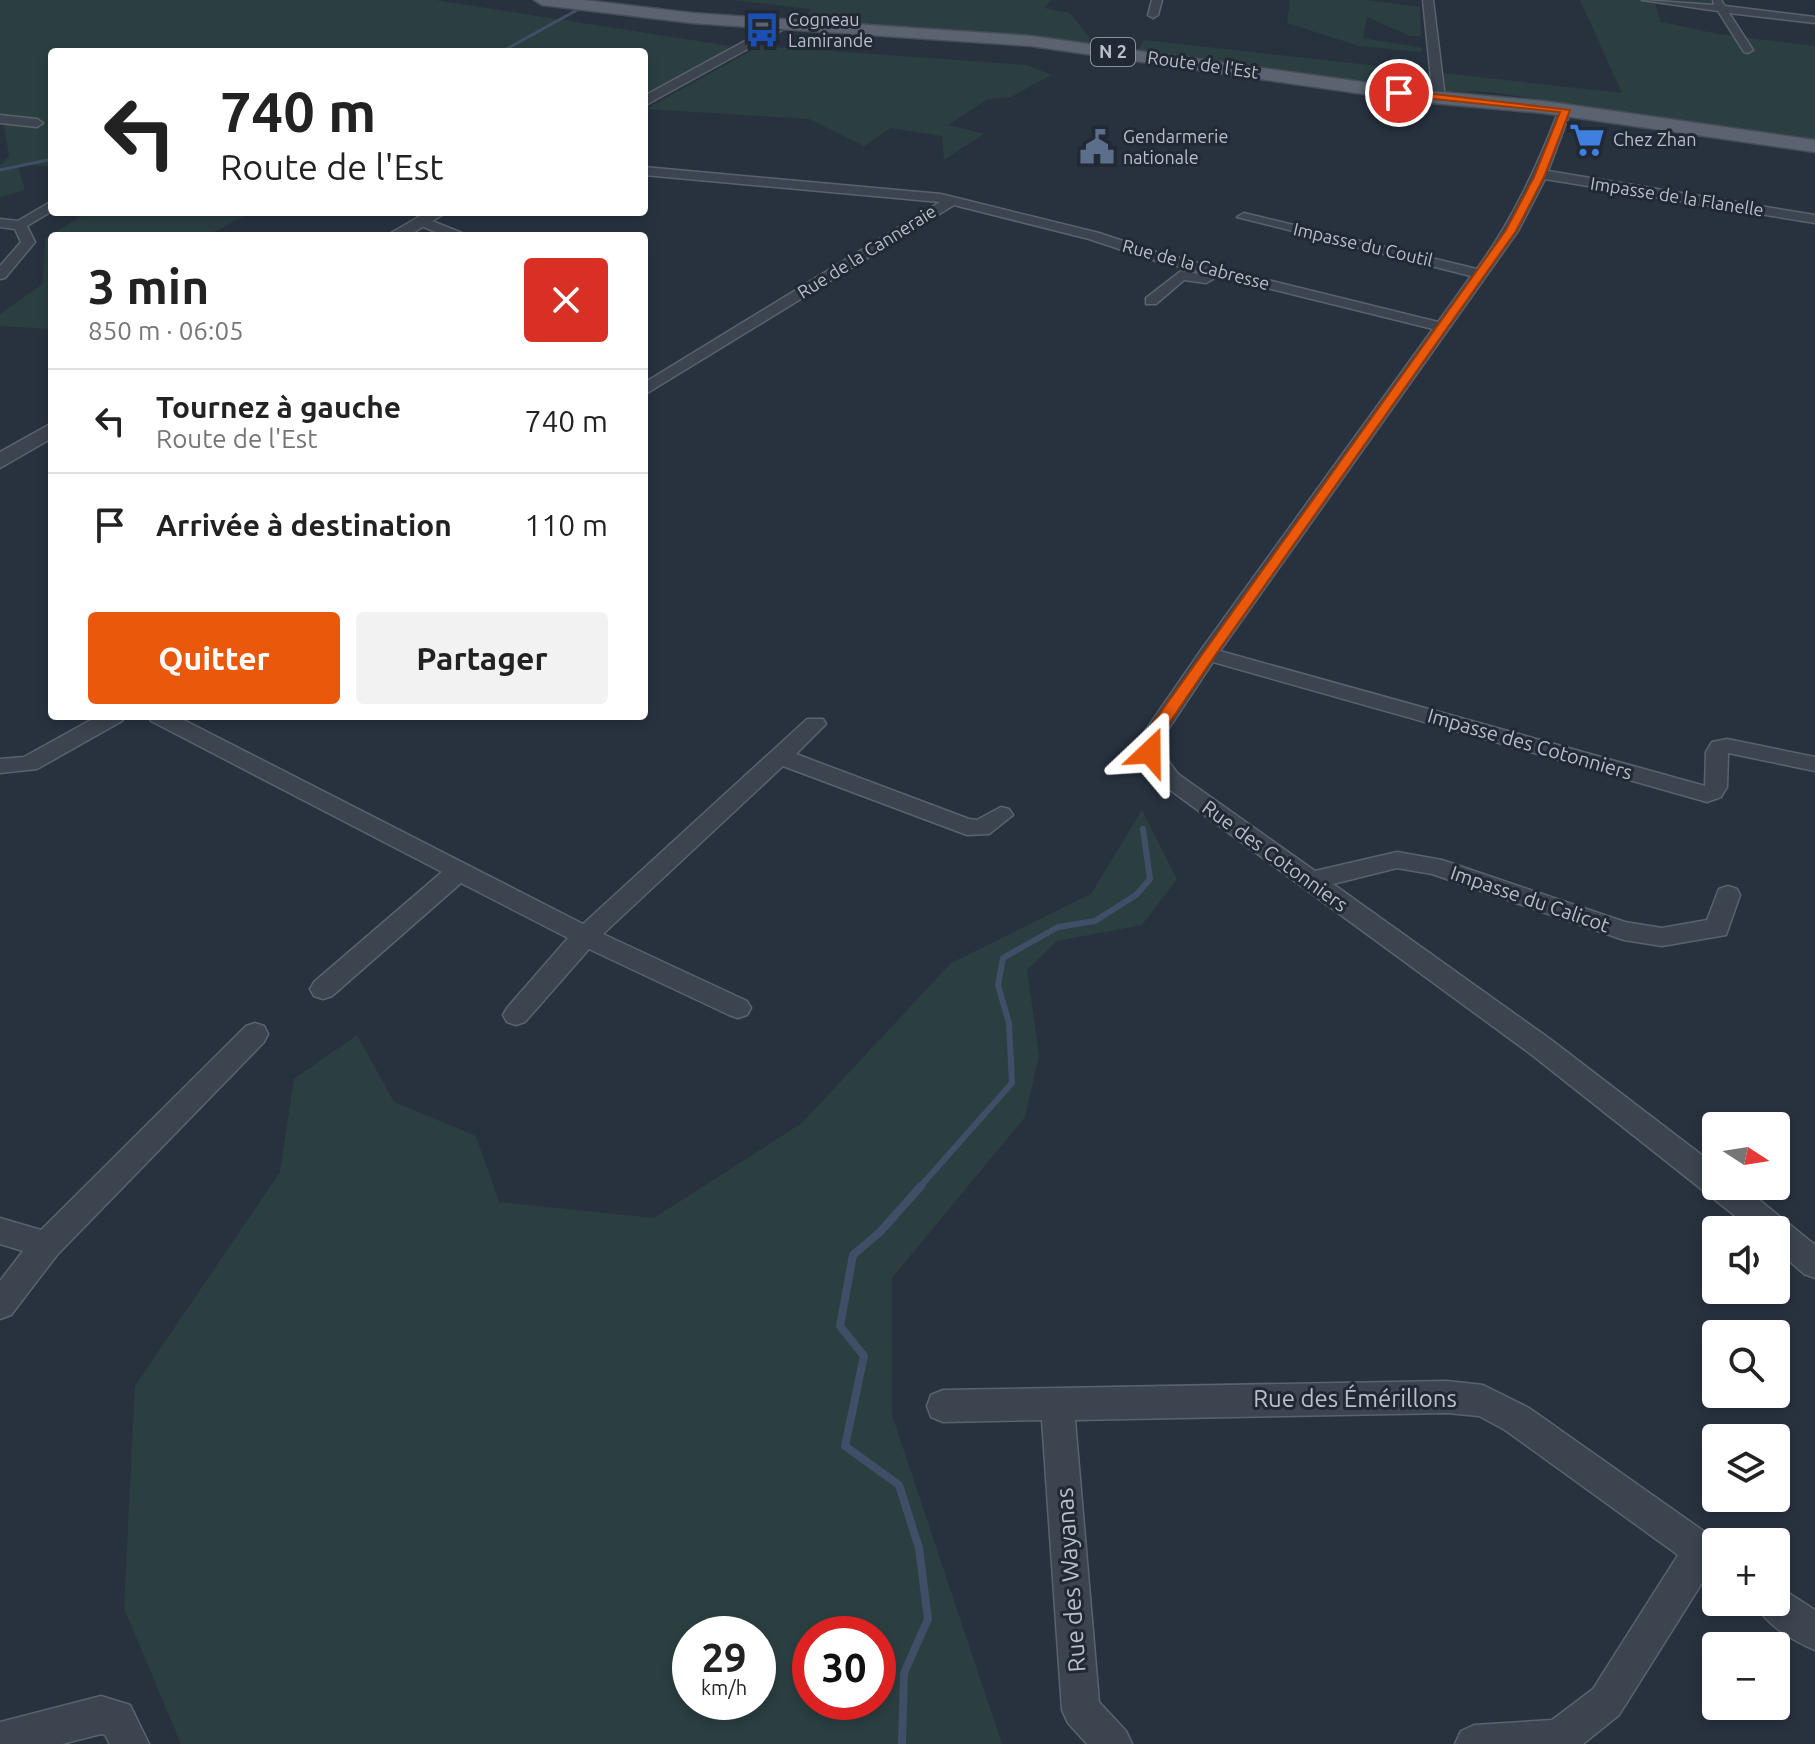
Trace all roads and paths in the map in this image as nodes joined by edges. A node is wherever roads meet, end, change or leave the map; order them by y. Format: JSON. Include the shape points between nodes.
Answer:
{"nodes":[{"id":1,"x":542,"y":0,"type":"edge"},
{"id":2,"x":1157,"y":0,"type":"edge"},
{"id":3,"x":1428,"y":0,"type":"edge"},
{"id":4,"x":1647,"y":0,"type":"edge"},
{"id":5,"x":1720,"y":4,"type":"edge"},
{"id":6,"x":1153,"y":15,"type":"dead end"},
{"id":7,"x":1815,"y":20,"type":"edge"},
{"id":8,"x":785,"y":25,"type":"junction"},
{"id":9,"x":1748,"y":50,"type":"dead end"},
{"id":10,"x":1439,"y":98,"type":"junction"},
{"id":11,"x":648,"y":100,"type":"edge"},
{"id":12,"x":1565,"y":110,"type":"junction"},
{"id":13,"x":0,"y":119,"type":"edge"},
{"id":14,"x":37,"y":123,"type":"dead end"},
{"id":15,"x":1815,"y":146,"type":"edge"},
{"id":16,"x":648,"y":171,"type":"edge"},
{"id":17,"x":1540,"y":174,"type":"junction"},
{"id":18,"x":951,"y":201,"type":"junction"},
{"id":19,"x":48,"y":208,"type":"edge"},
{"id":20,"x":431,"y":216,"type":"edge"},
{"id":21,"x":1244,"y":217,"type":"dead end"},
{"id":22,"x":1815,"y":219,"type":"edge"},
{"id":23,"x":422,"y":221,"type":"junction"},
{"id":24,"x":0,"y":223,"type":"edge"},
{"id":25,"x":20,"y":225,"type":"junction"},
{"id":26,"x":402,"y":232,"type":"edge"},
{"id":27,"x":448,"y":232,"type":"edge"},
{"id":28,"x":1481,"y":274,"type":"junction"},
{"id":29,"x":0,"y":275,"type":"edge"},
{"id":30,"x":1151,"y":301,"type":"dead end"},
{"id":31,"x":1439,"y":332,"type":"junction"},
{"id":32,"x":648,"y":388,"type":"edge"},
{"id":33,"x":48,"y":431,"type":"edge"},
{"id":34,"x":0,"y":461,"type":"edge"},
{"id":35,"x":1208,"y":654,"type":"junction"},
{"id":36,"x":107,"y":720,"type":"edge"},
{"id":37,"x":167,"y":720,"type":"edge"},
{"id":38,"x":815,"y":724,"type":"dead end"},
{"id":39,"x":780,"y":756,"type":"junction"},
{"id":40,"x":1815,"y":764,"type":"edge"},
{"id":41,"x":0,"y":766,"type":"edge"},
{"id":42,"x":1001,"y":815,"type":"dead end"},
{"id":43,"x":458,"y":872,"type":"junction"},
{"id":44,"x":1311,"y":881,"type":"junction"},
{"id":45,"x":1728,"y":895,"type":"dead end"},
{"id":46,"x":585,"y":936,"type":"junction"},
{"id":47,"x":323,"y":989,"type":"dead end"},
{"id":48,"x":738,"y":1008,"type":"dead end"},
{"id":49,"x":516,"y":1015,"type":"dead end"},
{"id":50,"x":255,"y":1034,"type":"dead end"},
{"id":51,"x":1702,"y":1172,"type":"edge"},
{"id":52,"x":1738,"y":1200,"type":"edge"},
{"id":53,"x":1758,"y":1216,"type":"edge"},
{"id":54,"x":0,"y":1231,"type":"edge"},
{"id":55,"x":1790,"y":1242,"type":"edge"},
{"id":56,"x":46,"y":1245,"type":"junction"},
{"id":57,"x":1815,"y":1264,"type":"edge"},
{"id":58,"x":0,"y":1305,"type":"edge"},
{"id":59,"x":1057,"y":1404,"type":"junction"},
{"id":60,"x":943,"y":1406,"type":"dead end"},
{"id":61,"x":1702,"y":1551,"type":"edge"},
{"id":62,"x":1702,"y":1566,"type":"edge"},
{"id":63,"x":1790,"y":1614,"type":"edge"},
{"id":64,"x":1815,"y":1632,"type":"edge"},
{"id":65,"x":0,"y":1741,"type":"edge"},
{"id":66,"x":130,"y":1744,"type":"edge"},
{"id":67,"x":1113,"y":1744,"type":"edge"},
{"id":68,"x":1474,"y":1744,"type":"edge"}],
"edges":[{"from":1,"to":8,"type":"main road","name":"Route de l'Est","number":"N 2"},
{"from":2,"to":6,"type":"street"},
{"from":3,"to":10,"type":"street"},
{"from":4,"to":5,"type":"street"},
{"from":5,"to":7,"type":"street"},
{"from":5,"to":9,"type":"street"},
{"from":8,"to":10,"type":"main road","name":"Route de l'Est","number":"N 2","via":[[1031,41]]},
{"from":8,"to":11,"type":"street"},
{"from":10,"to":12,"type":"main road","name":"Route de l'Est","number":"N 2"},
{"from":12,"to":15,"type":"main road","name":"Route de l'Est","number":"N 2"},
{"from":12,"to":17,"type":"street","name":"Rue des Cotonniers"},
{"from":13,"to":14,"type":"street"},
{"from":16,"to":18,"type":"street","name":"Rue de la Canneraie"},
{"from":17,"to":22,"type":"street","name":"Impasse de la Flanelle"},
{"from":17,"to":28,"type":"street","name":"Rue des Cotonniers"},
{"from":18,"to":31,"type":"street","name":"Rue de la Cabresse"},
{"from":18,"to":32,"type":"street","name":"Rue de la Canneraie"},
{"from":19,"to":25,"type":"street"},
{"from":20,"to":23,"type":"street"},
{"from":21,"to":28,"type":"street","name":"Impasse du Coutil"},
{"from":23,"to":26,"type":"street"},
{"from":23,"to":27,"type":"street"},
{"from":24,"to":25,"type":"street"},
{"from":25,"to":29,"type":"street","via":[[28,242]]},
{"from":28,"to":31,"type":"street","name":"Rue des Cotonniers"},
{"from":30,"to":31,"type":"street","via":[[1176,278],[1190,275]]},
{"from":31,"to":35,"type":"street","name":"Rue des Cotonniers"},
{"from":33,"to":34,"type":"street"},
{"from":35,"to":40,"type":"street","name":"Impasse des Cotonniers","via":[[1707,794],[1716,787],[1720,747]]},
{"from":35,"to":44,"type":"street","name":"Rue des Cotonniers","via":[[1154,734],[1150,752],[1170,779]]},
{"from":36,"to":41,"type":"street","via":[[29,764]]},
{"from":37,"to":43,"type":"street"},
{"from":38,"to":39,"type":"street"},
{"from":39,"to":42,"type":"street","via":[[967,827],[981,828]]},
{"from":39,"to":46,"type":"street"},
{"from":43,"to":46,"type":"street"},
{"from":43,"to":47,"type":"street"},
{"from":44,"to":45,"type":"street","name":"Impasse du Calicot","via":[[1397,860],[1434,866],[1624,931],[1662,937],[1717,928]]},
{"from":44,"to":51,"type":"street","name":"Rue des Cotonniers"},
{"from":46,"to":48,"type":"street"},
{"from":46,"to":49,"type":"street"},
{"from":50,"to":56,"type":"street"},
{"from":52,"to":53,"type":"street","name":"Rue des Cotonniers"},
{"from":54,"to":56,"type":"street"},
{"from":55,"to":57,"type":"street","name":"Rue des Cotonniers"},
{"from":56,"to":58,"type":"street"},
{"from":59,"to":60,"type":"street","name":"Rue des Émérillons"},
{"from":59,"to":61,"type":"street","name":"Rue des Émérillons","via":[[1347,1396],[1483,1401],[1517,1419]]},
{"from":59,"to":67,"type":"street","name":"Rue des Wayanas","via":[[1081,1710]]},
{"from":62,"to":68,"type":"street","via":[[1606,1702],[1559,1739]]},
{"from":63,"to":64,"type":"street"},
{"from":65,"to":66,"type":"street","via":[[101,1715],[117,1718]]}]}
